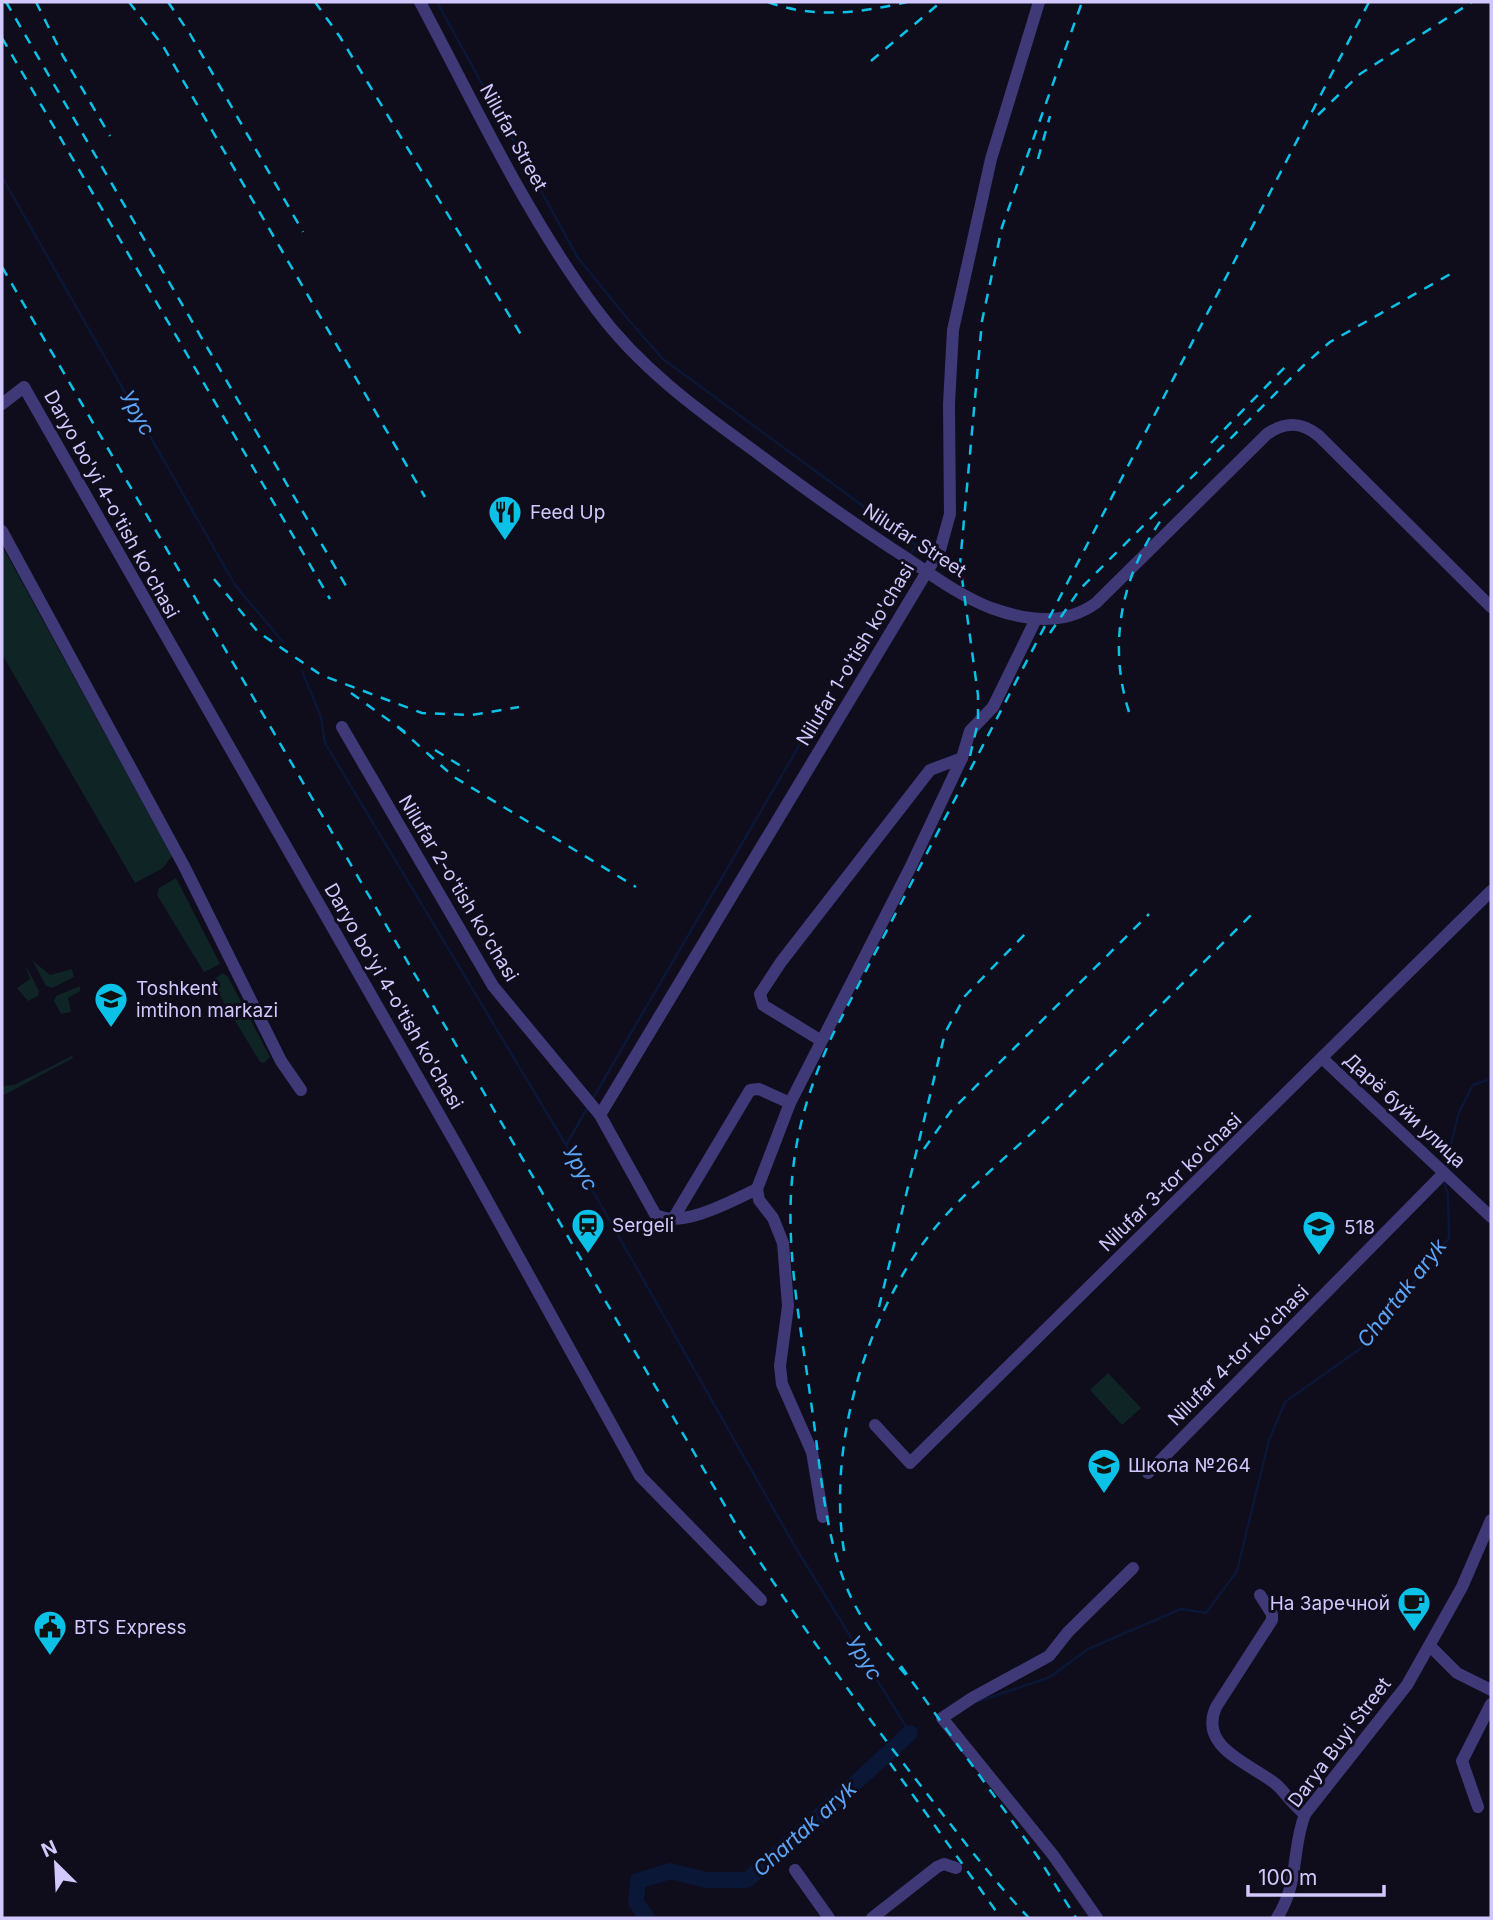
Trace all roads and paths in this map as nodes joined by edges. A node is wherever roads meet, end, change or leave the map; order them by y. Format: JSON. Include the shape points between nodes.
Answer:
{"nodes":[{"id":1,"x":420,"y":2,"type":"edge"},
{"id":2,"x":1039,"y":2,"type":"edge"},
{"id":3,"x":2,"y":404,"type":"edge"},
{"id":4,"x":2,"y":531,"type":"edge"},
{"id":5,"x":927,"y":571,"type":"junction"},
{"id":6,"x":1491,"y":607,"type":"edge"},
{"id":7,"x":1036,"y":619,"type":"junction"},
{"id":8,"x":342,"y":727,"type":"dead end"},
{"id":9,"x":962,"y":758,"type":"junction"},
{"id":10,"x":1491,"y":891,"type":"edge"},
{"id":11,"x":820,"y":1040,"type":"junction"},
{"id":12,"x":1323,"y":1059,"type":"junction"},
{"id":13,"x":301,"y":1090,"type":"dead end"},
{"id":14,"x":790,"y":1104,"type":"junction"},
{"id":15,"x":600,"y":1115,"type":"junction"},
{"id":16,"x":1444,"y":1173,"type":"junction"},
{"id":17,"x":757,"y":1189,"type":"junction"},
{"id":18,"x":1491,"y":1217,"type":"edge"},
{"id":19,"x":673,"y":1219,"type":"junction"},
{"id":20,"x":875,"y":1425,"type":"dead end"},
{"id":21,"x":1148,"y":1473,"type":"dead end"},
{"id":22,"x":823,"y":1517,"type":"dead end"},
{"id":23,"x":1491,"y":1520,"type":"edge"},
{"id":24,"x":1133,"y":1568,"type":"dead end"},
{"id":25,"x":1260,"y":1595,"type":"dead end"},
{"id":26,"x":761,"y":1600,"type":"dead end"},
{"id":27,"x":1430,"y":1647,"type":"junction"},
{"id":28,"x":1491,"y":1690,"type":"edge"},
{"id":29,"x":1491,"y":1704,"type":"edge"},
{"id":30,"x":1478,"y":1807,"type":"dead end"},
{"id":31,"x":1305,"y":1814,"type":"junction"},
{"id":32,"x":956,"y":1868,"type":"dead end"},
{"id":33,"x":795,"y":1870,"type":"dead end"},
{"id":34,"x":1282,"y":1916,"type":"edge"},
{"id":35,"x":829,"y":1918,"type":"edge"},
{"id":36,"x":872,"y":1918,"type":"edge"},
{"id":37,"x":1097,"y":1918,"type":"edge"}],
"edges":[{"from":1,"to":5,"type":"street","name":"Nilufar Street","via":[[554,249],[612,330],[671,389],[843,516]]},
{"from":2,"to":5,"type":"street","name":"Nilufar 1-o'tish ko'chasi","via":[[991,159],[953,331],[950,514],[940,550]]},
{"from":3,"to":26,"type":"street","name":"Daryo bo'yi 4-o'tish ko'chasi","via":[[24,387],[460,1150],[640,1476]]},
{"from":4,"to":13,"type":"street","via":[[184,866],[281,1061]]},
{"from":5,"to":7,"type":"street","name":"Nilufar Street","via":[[981,604]]},
{"from":5,"to":15,"type":"street","name":"Nilufar 1-o'tish ko'chasi"},
{"from":6,"to":7,"type":"street","name":"Nilufar Street","via":[[1319,436],[1292,424],[1268,434],[1096,603],[1072,617]]},
{"from":7,"to":9,"type":"street","via":[[993,707],[970,731]]},
{"from":8,"to":15,"type":"street","name":"Nilufar 2-o'tish ko'chasi","via":[[493,986]]},
{"from":9,"to":11,"type":"street"},
{"from":9,"to":11,"type":"street","via":[[930,771],[760,994],[763,1004]]},
{"from":10,"to":12,"type":"street","name":"Nilufar 3-tor ko'chasi"},
{"from":11,"to":14,"type":"street"},
{"from":12,"to":16,"type":"street","name":"Дарё буйи улица"},
{"from":12,"to":20,"type":"street","name":"Nilufar 3-tor ko'chasi","via":[[910,1463]]},
{"from":14,"to":17,"type":"street"},
{"from":14,"to":19,"type":"street","via":[[759,1089],[750,1090]]},
{"from":15,"to":19,"type":"street","name":"Nilufar 2-o'tish ko'chasi","via":[[650,1207],[662,1219]]},
{"from":16,"to":18,"type":"street","name":"Дарё буйи улица"},
{"from":16,"to":21,"type":"street","name":"Nilufar 4-tor ko'chasi"},
{"from":17,"to":19,"type":"street","via":[[719,1208]]},
{"from":17,"to":22,"type":"street","via":[[783,1243],[788,1306],[782,1384],[811,1452]]},
{"from":23,"to":27,"type":"street","name":"Darya Buyi Street"},
{"from":24,"to":37,"type":"street","via":[[1049,1656],[942,1718],[1053,1855]]},
{"from":25,"to":31,"type":"street","via":[[1272,1620],[1216,1707],[1212,1723],[1220,1745],[1276,1785]]},
{"from":27,"to":28,"type":"street","via":[[1457,1673]]},
{"from":27,"to":31,"type":"street","name":"Darya Buyi Street","via":[[1392,1707]]},
{"from":29,"to":30,"type":"street","via":[[1462,1761]]},
{"from":31,"to":34,"type":"street","name":"Darya Buyi Street","via":[[1294,1881]]},
{"from":32,"to":36,"type":"street","via":[[937,1867]]},
{"from":33,"to":35,"type":"street"}]}
